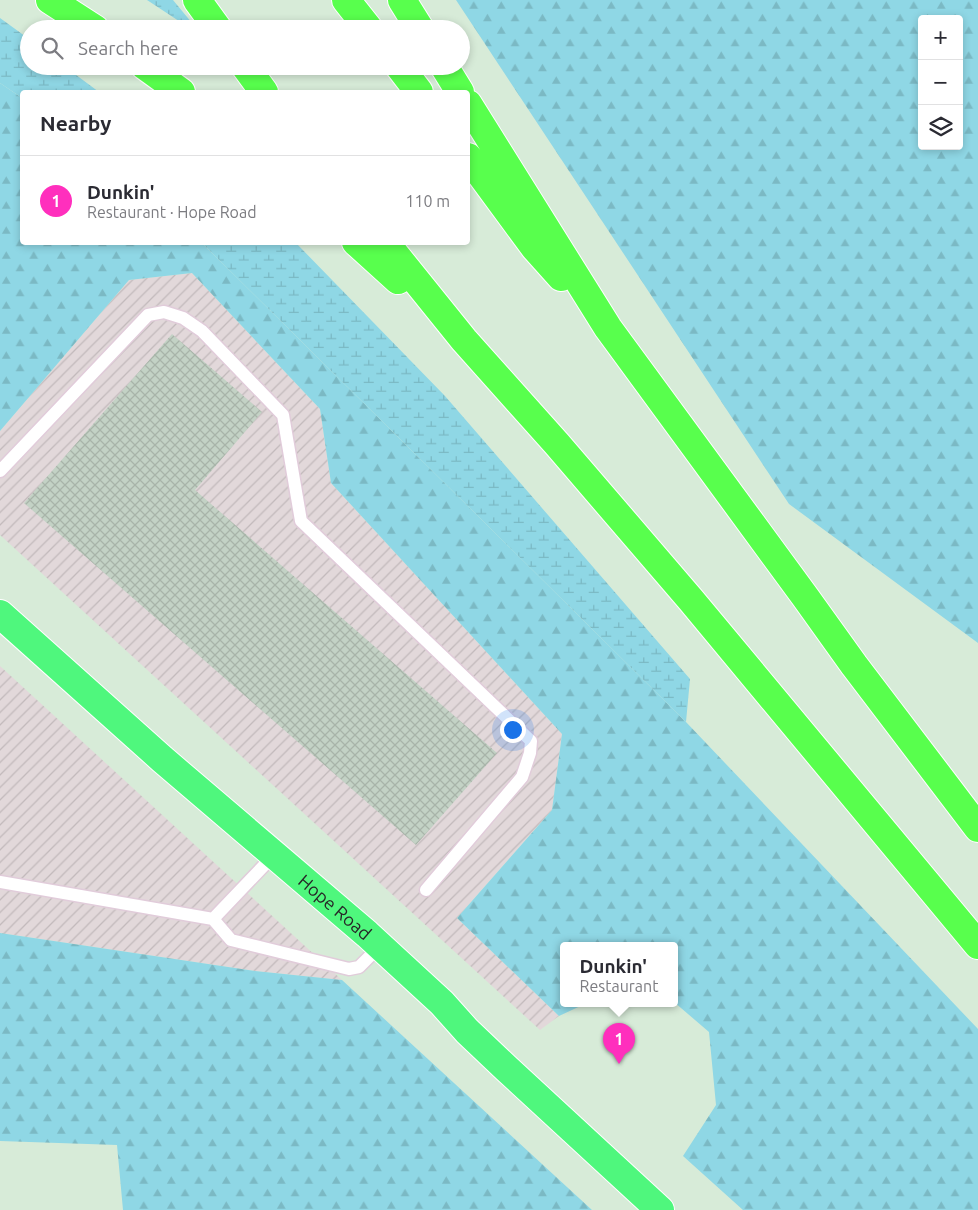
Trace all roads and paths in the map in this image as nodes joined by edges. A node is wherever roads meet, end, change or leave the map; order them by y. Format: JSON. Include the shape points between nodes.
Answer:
{"nodes":[{"id":1,"x":50,"y":0,"type":"edge"},
{"id":2,"x":197,"y":0,"type":"edge"},
{"id":3,"x":346,"y":0,"type":"edge"},
{"id":4,"x":402,"y":0,"type":"edge"},
{"id":5,"x":81,"y":20,"type":"edge"},
{"id":6,"x":211,"y":20,"type":"edge"},
{"id":7,"x":362,"y":20,"type":"edge"},
{"id":8,"x":414,"y":20,"type":"edge"},
{"id":9,"x":157,"y":75,"type":"edge"},
{"id":10,"x":252,"y":75,"type":"edge"},
{"id":11,"x":406,"y":75,"type":"edge"},
{"id":12,"x":450,"y":75,"type":"edge"},
{"id":13,"x":178,"y":90,"type":"edge"},
{"id":14,"x":263,"y":90,"type":"edge"},
{"id":15,"x":417,"y":90,"type":"edge"},
{"id":16,"x":459,"y":90,"type":"edge"},
{"id":17,"x":470,"y":107,"type":"edge"},
{"id":18,"x":470,"y":160,"type":"edge"},
{"id":19,"x":359,"y":245,"type":"edge"},
{"id":20,"x":387,"y":245,"type":"edge"},
{"id":21,"x":608,"y":328,"type":"junction"},
{"id":22,"x":464,"y":340,"type":"junction"},
{"id":23,"x":0,"y":471,"type":"edge"},
{"id":24,"x":0,"y":614,"type":"edge"},
{"id":25,"x":978,"y":828,"type":"edge"},
{"id":26,"x":274,"y":855,"type":"junction"},
{"id":27,"x":0,"y":882,"type":"edge"},
{"id":28,"x":426,"y":890,"type":"dead end"},
{"id":29,"x":213,"y":920,"type":"junction"},
{"id":30,"x":978,"y":945,"type":"edge"},
{"id":31,"x":380,"y":946,"type":"junction"},
{"id":32,"x":660,"y":1210,"type":"edge"}],
"edges":[{"from":1,"to":5,"type":"highway"},
{"from":2,"to":6,"type":"highway"},
{"from":3,"to":7,"type":"highway"},
{"from":4,"to":8,"type":"highway"},
{"from":9,"to":13,"type":"highway"},
{"from":10,"to":14,"type":"highway"},
{"from":11,"to":15,"type":"highway"},
{"from":12,"to":16,"type":"highway"},
{"from":17,"to":21,"type":"highway"},
{"from":18,"to":21,"type":"highway","via":[[535,248]]},
{"from":19,"to":22,"type":"highway"},
{"from":20,"to":22,"type":"highway"},
{"from":21,"to":25,"type":"highway","via":[[854,665]]},
{"from":22,"to":30,"type":"highway","via":[[691,600]]},
{"from":23,"to":28,"type":"lane","via":[[148,315],[164,312],[183,318],[202,331],[284,415],[301,521],[531,741],[522,777]]},
{"from":24,"to":26,"type":"main road","name":"Hope Road"},
{"from":26,"to":29,"type":"lane"},
{"from":26,"to":31,"type":"main road","name":"Hope Road"},
{"from":27,"to":29,"type":"lane"},
{"from":29,"to":31,"type":"lane","via":[[231,940],[349,969],[359,967]]},
{"from":31,"to":32,"type":"main road","name":"Hope Road"}]}
